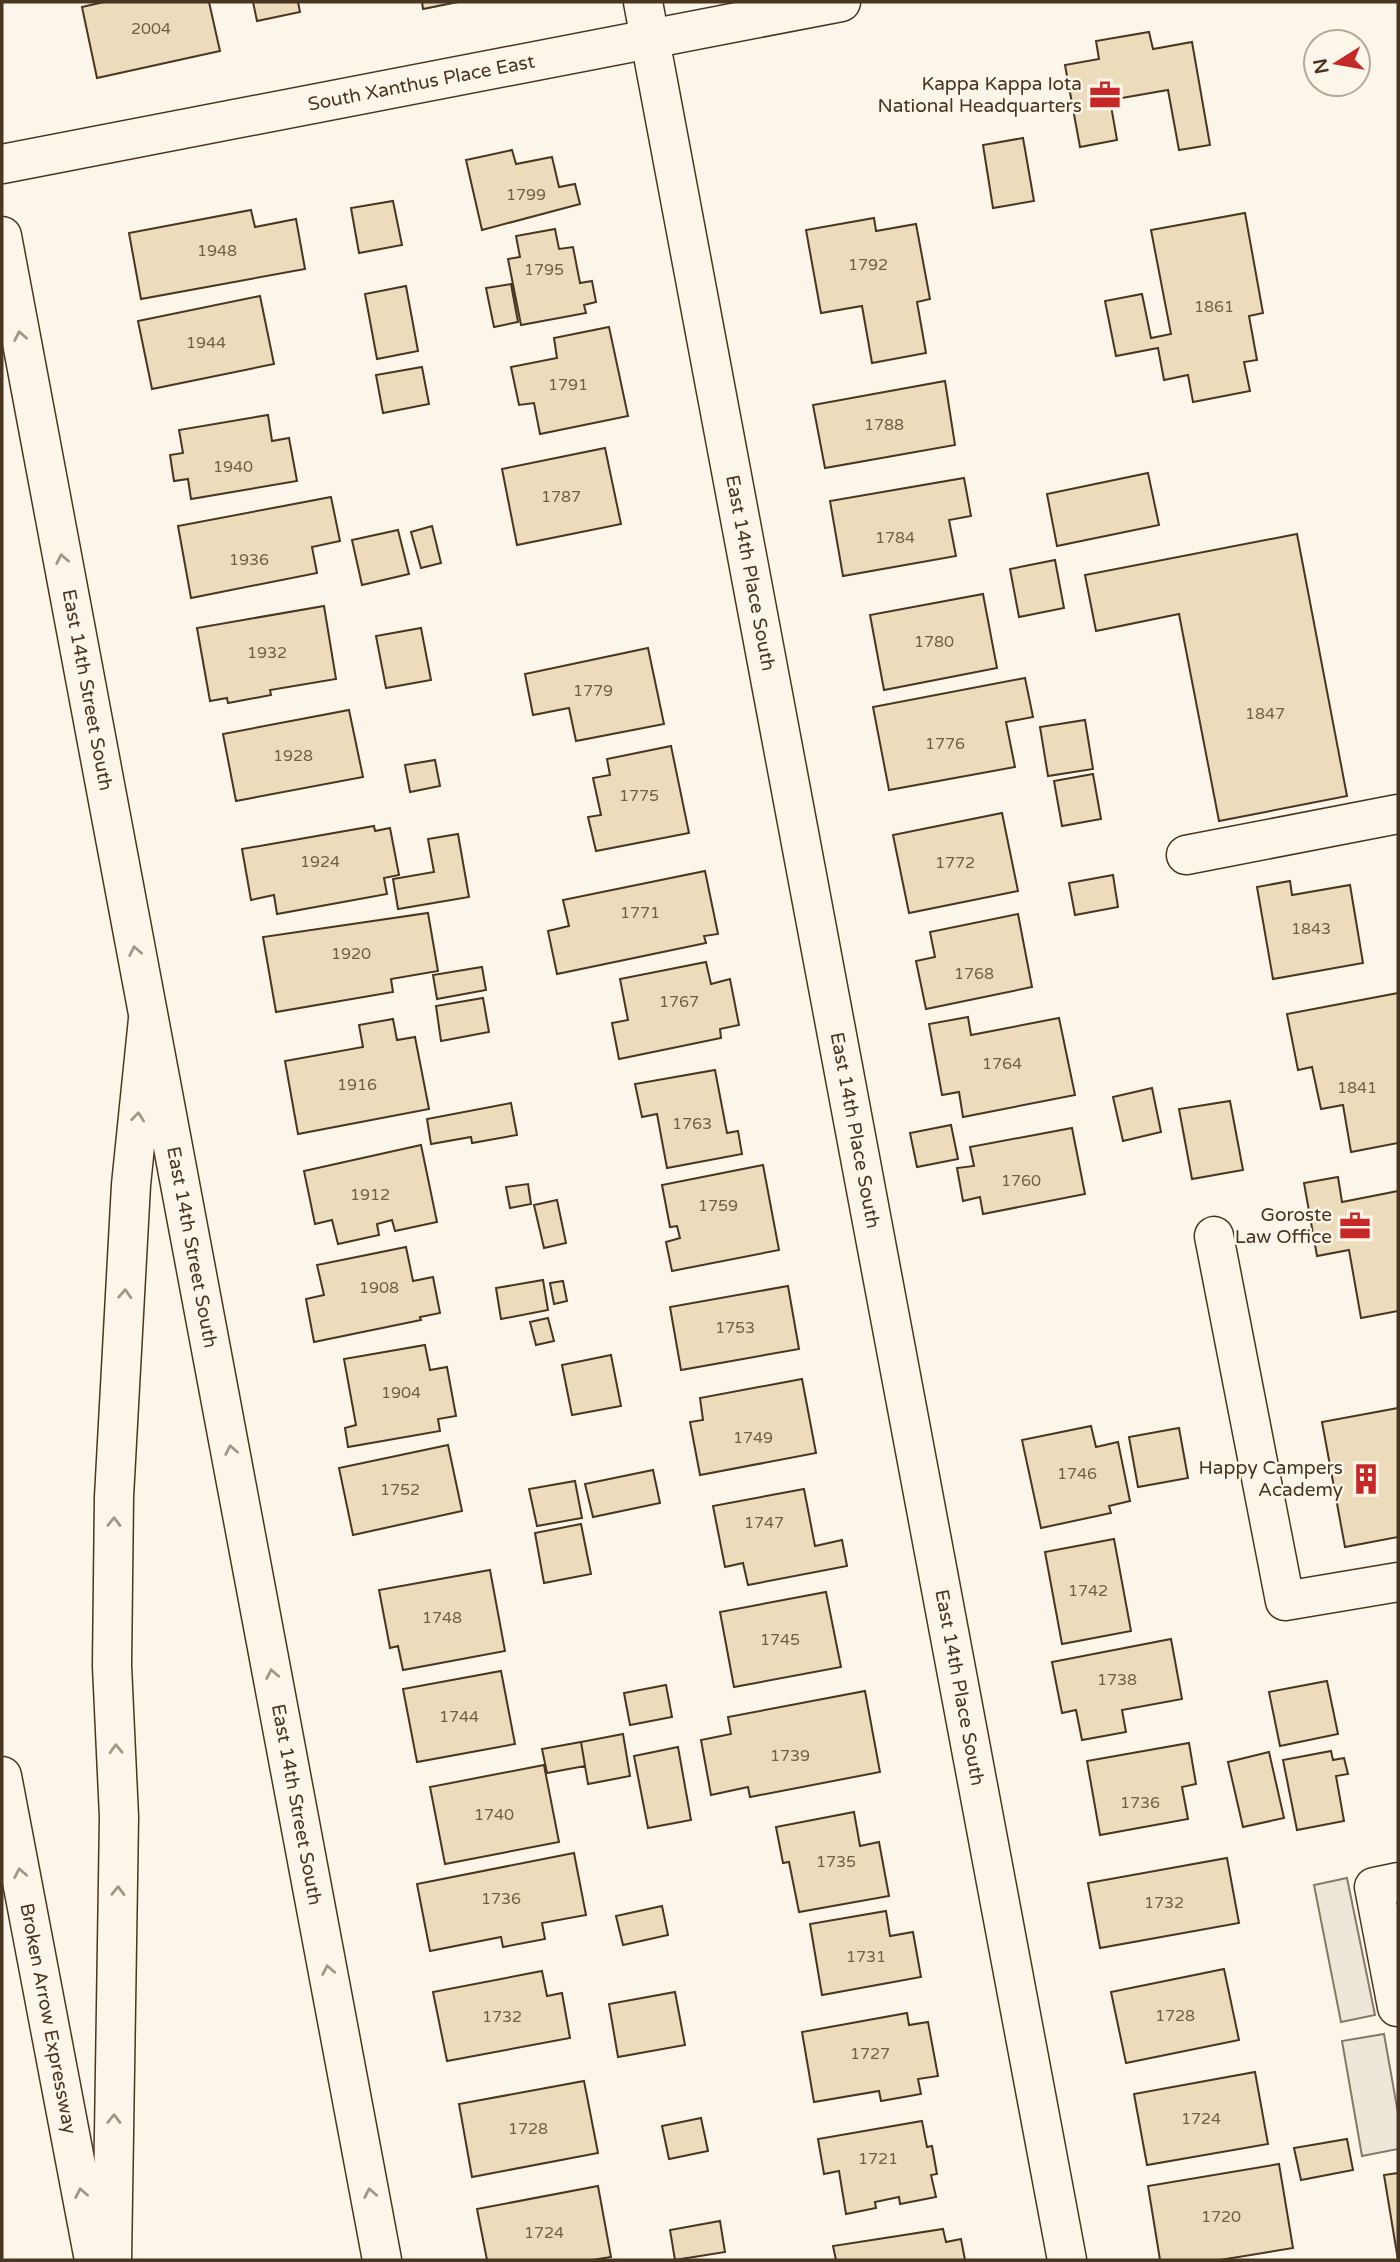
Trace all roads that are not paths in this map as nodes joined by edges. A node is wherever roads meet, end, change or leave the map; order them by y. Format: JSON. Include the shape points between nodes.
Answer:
{"nodes":[{"id":1,"x":643,"y":2,"type":"edge"},
{"id":2,"x":841,"y":2,"type":"edge"},
{"id":3,"x":650,"y":40,"type":"junction"},
{"id":4,"x":2,"y":163,"type":"edge"},
{"id":5,"x":2,"y":236,"type":"edge"},
{"id":6,"x":1398,"y":814,"type":"edge"},
{"id":7,"x":1186,"y":855,"type":"dead end"},
{"id":8,"x":148,"y":1018,"type":"junction"},
{"id":9,"x":1214,"y":1236,"type":"dead end"},
{"id":10,"x":1398,"y":1582,"type":"edge"},
{"id":11,"x":2,"y":1776,"type":"edge"},
{"id":12,"x":1398,"y":1882,"type":"edge"},
{"id":13,"x":1397,"y":2007,"type":"edge"},
{"id":14,"x":94,"y":2260,"type":"edge"},
{"id":15,"x":113,"y":2260,"type":"edge"},
{"id":16,"x":382,"y":2260,"type":"edge"},
{"id":17,"x":1067,"y":2260,"type":"edge"}],
"edges":[{"from":1,"to":3,"type":"main road","name":"East 14th Place South"},
{"from":2,"to":3,"type":"main road","name":"South Xanthus Place East"},
{"from":3,"to":4,"type":"main road","name":"South Xanthus Place East"},
{"from":3,"to":17,"type":"main road","name":"East 14th Place South"},
{"from":8,"to":5,"type":"main road","name":"East 14th Street South","one_way":true},
{"from":6,"to":7,"type":"main road"},
{"from":15,"to":8,"type":"main road","one_way":true,"via":[[119,1817],[112,1665],[114,1497],[131,1185]]},
{"from":16,"to":8,"type":"main road","name":"East 14th Street South","one_way":true},
{"from":9,"to":10,"type":"main road","via":[[1286,1601]]},
{"from":14,"to":11,"type":"main road","name":"Broken Arrow Expressway","one_way":true},
{"from":12,"to":13,"type":"main road","via":[[1374,1887]]}]}
